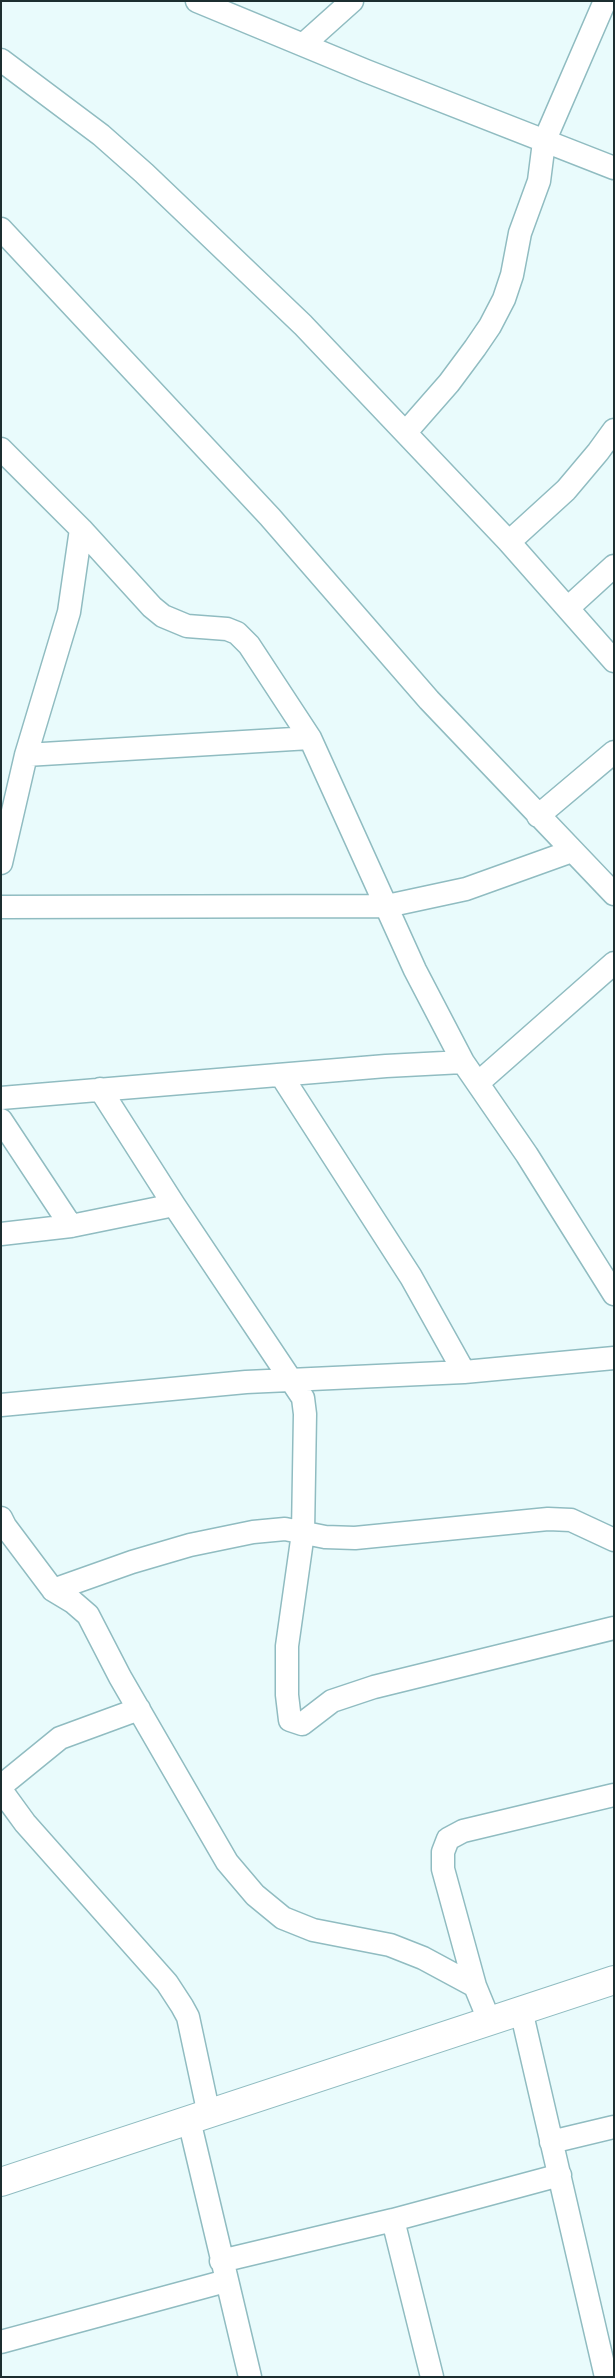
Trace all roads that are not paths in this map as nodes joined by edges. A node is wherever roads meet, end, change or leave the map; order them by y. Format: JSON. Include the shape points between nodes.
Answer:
{"nodes":[{"id":1,"x":197,"y":1,"type":"edge"},
{"id":2,"x":352,"y":1,"type":"edge"},
{"id":3,"x":605,"y":1,"type":"edge"},
{"id":4,"x":304,"y":44,"type":"junction"},
{"id":5,"x":1,"y":60,"type":"edge"},
{"id":6,"x":544,"y":142,"type":"junction"},
{"id":7,"x":614,"y":168,"type":"edge"},
{"id":8,"x":1,"y":229,"type":"edge"},
{"id":9,"x":614,"y":430,"type":"edge"},
{"id":10,"x":406,"y":432,"type":"junction"},
{"id":11,"x":1,"y":449,"type":"edge"},
{"id":12,"x":81,"y":529,"type":"junction"},
{"id":13,"x":509,"y":542,"type":"junction"},
{"id":14,"x":614,"y":566,"type":"edge"},
{"id":15,"x":569,"y":608,"type":"junction"},
{"id":16,"x":614,"y":661,"type":"edge"},
{"id":17,"x":310,"y":738,"type":"junction"},
{"id":18,"x":614,"y":752,"type":"edge"},
{"id":19,"x":26,"y":756,"type":"junction"},
{"id":20,"x":538,"y":816,"type":"junction"},
{"id":21,"x":6,"y":822,"type":"edge"},
{"id":22,"x":572,"y":851,"type":"junction"},
{"id":23,"x":1,"y":863,"type":"edge"},
{"id":24,"x":614,"y":894,"type":"edge"},
{"id":25,"x":387,"y":906,"type":"junction"},
{"id":26,"x":1,"y":907,"type":"edge"},
{"id":27,"x":614,"y":963,"type":"edge"},
{"id":28,"x":463,"y":1062,"type":"junction"},
{"id":29,"x":281,"y":1074,"type":"junction"},
{"id":30,"x":478,"y":1083,"type":"junction"},
{"id":31,"x":100,"y":1089,"type":"junction"},
{"id":32,"x":1,"y":1098,"type":"edge"},
{"id":33,"x":1,"y":1120,"type":"edge"},
{"id":34,"x":174,"y":1205,"type":"junction"},
{"id":35,"x":71,"y":1226,"type":"junction"},
{"id":36,"x":1,"y":1234,"type":"edge"},
{"id":37,"x":614,"y":1294,"type":"edge"},
{"id":38,"x":614,"y":1358,"type":"edge"},
{"id":39,"x":464,"y":1372,"type":"junction"},
{"id":40,"x":292,"y":1380,"type":"junction"},
{"id":41,"x":1,"y":1405,"type":"edge"},
{"id":42,"x":2,"y":1524,"type":"edge"},
{"id":43,"x":303,"y":1533,"type":"junction"},
{"id":44,"x":613,"y":1545,"type":"edge"},
{"id":45,"x":53,"y":1590,"type":"junction"},
{"id":46,"x":614,"y":1628,"type":"edge"},
{"id":47,"x":138,"y":1709,"type":"junction"},
{"id":48,"x":1,"y":1788,"type":"edge"},
{"id":49,"x":614,"y":1795,"type":"edge"},
{"id":50,"x":614,"y":1980,"type":"edge"},
{"id":51,"x":475,"y":1986,"type":"junction"},
{"id":52,"x":521,"y":2010,"type":"junction"},
{"id":53,"x":489,"y":2020,"type":"junction"},
{"id":54,"x":199,"y":2117,"type":"junction"},
{"id":55,"x":614,"y":2127,"type":"edge"},
{"id":56,"x":551,"y":2142,"type":"junction"},
{"id":57,"x":560,"y":2175,"type":"junction"},
{"id":58,"x":1,"y":2182,"type":"edge"},
{"id":59,"x":393,"y":2220,"type":"junction"},
{"id":60,"x":224,"y":2271,"type":"junction"},
{"id":61,"x":1,"y":2342,"type":"edge"},
{"id":62,"x":250,"y":2377,"type":"edge"},
{"id":63,"x":432,"y":2377,"type":"edge"},
{"id":64,"x":606,"y":2377,"type":"edge"}],
"edges":[{"from":1,"to":4,"type":"street"},
{"from":2,"to":4,"type":"street"},
{"from":3,"to":6,"type":"street"},
{"from":4,"to":6,"type":"street"},
{"from":5,"to":10,"type":"street","via":[[101,135],[144,173],[303,325]]},
{"from":6,"to":7,"type":"street"},
{"from":6,"to":10,"type":"street","via":[[541,172],[520,232],[504,299],[475,348]]},
{"from":8,"to":20,"type":"street","via":[[270,518],[429,700]]},
{"from":9,"to":13,"type":"street","via":[[566,490]]},
{"from":10,"to":13,"type":"street"},
{"from":11,"to":12,"type":"street"},
{"from":12,"to":17,"type":"street","via":[[163,616],[187,626],[227,629],[244,638]]},
{"from":12,"to":19,"type":"street","via":[[69,612]]},
{"from":13,"to":15,"type":"street"},
{"from":14,"to":15,"type":"street"},
{"from":15,"to":16,"type":"street"},
{"from":17,"to":19,"type":"street"},
{"from":17,"to":25,"type":"street"},
{"from":18,"to":20,"type":"street"},
{"from":19,"to":21,"type":"street"},
{"from":20,"to":22,"type":"street"},
{"from":21,"to":23,"type":"street"},
{"from":22,"to":24,"type":"street"},
{"from":22,"to":25,"type":"street","via":[[466,890]]},
{"from":25,"to":26,"type":"street"},
{"from":25,"to":28,"type":"street","via":[[415,970]]},
{"from":27,"to":30,"type":"street"},
{"from":28,"to":29,"type":"street"},
{"from":28,"to":30,"type":"street"},
{"from":29,"to":31,"type":"street"},
{"from":29,"to":39,"type":"street","via":[[359,1193]]},
{"from":30,"to":37,"type":"street"},
{"from":31,"to":32,"type":"street"},
{"from":31,"to":34,"type":"street"},
{"from":33,"to":35,"type":"street"},
{"from":34,"to":35,"type":"street"},
{"from":34,"to":40,"type":"street"},
{"from":35,"to":36,"type":"street"},
{"from":38,"to":39,"type":"street"},
{"from":39,"to":40,"type":"street"},
{"from":40,"to":41,"type":"street"},
{"from":40,"to":43,"type":"street","via":[[303,1398],[305,1414]]},
{"from":42,"to":45,"type":"street"},
{"from":43,"to":44,"type":"street","via":[[356,1538],[548,1519],[570,1520]]},
{"from":43,"to":45,"type":"street","via":[[285,1530],[253,1532],[190,1544]]},
{"from":43,"to":46,"type":"street","via":[[287,1646],[290,1720],[297,1724],[302,1724],[332,1701],[374,1688]]},
{"from":45,"to":47,"type":"street","via":[[88,1615]]},
{"from":47,"to":48,"type":"street","via":[[60,1738]]},
{"from":47,"to":51,"type":"street","via":[[228,1862],[256,1895],[283,1918],[313,1930],[390,1946],[423,1958]]},
{"from":48,"to":54,"type":"street","via":[[25,1823],[167,1982],[182,2006],[188,2016]]},
{"from":49,"to":51,"type":"street","via":[[463,1831],[448,1840],[443,1852],[443,1869]]},
{"from":50,"to":52,"type":"street"},
{"from":51,"to":53,"type":"street"},
{"from":52,"to":53,"type":"street"},
{"from":52,"to":56,"type":"street"},
{"from":53,"to":54,"type":"street"},
{"from":54,"to":58,"type":"street"},
{"from":54,"to":60,"type":"street"},
{"from":55,"to":56,"type":"street"},
{"from":56,"to":57,"type":"street"},
{"from":57,"to":59,"type":"street"},
{"from":57,"to":64,"type":"street"},
{"from":59,"to":60,"type":"street"},
{"from":59,"to":63,"type":"street"},
{"from":60,"to":61,"type":"street"},
{"from":60,"to":62,"type":"street"}]}
